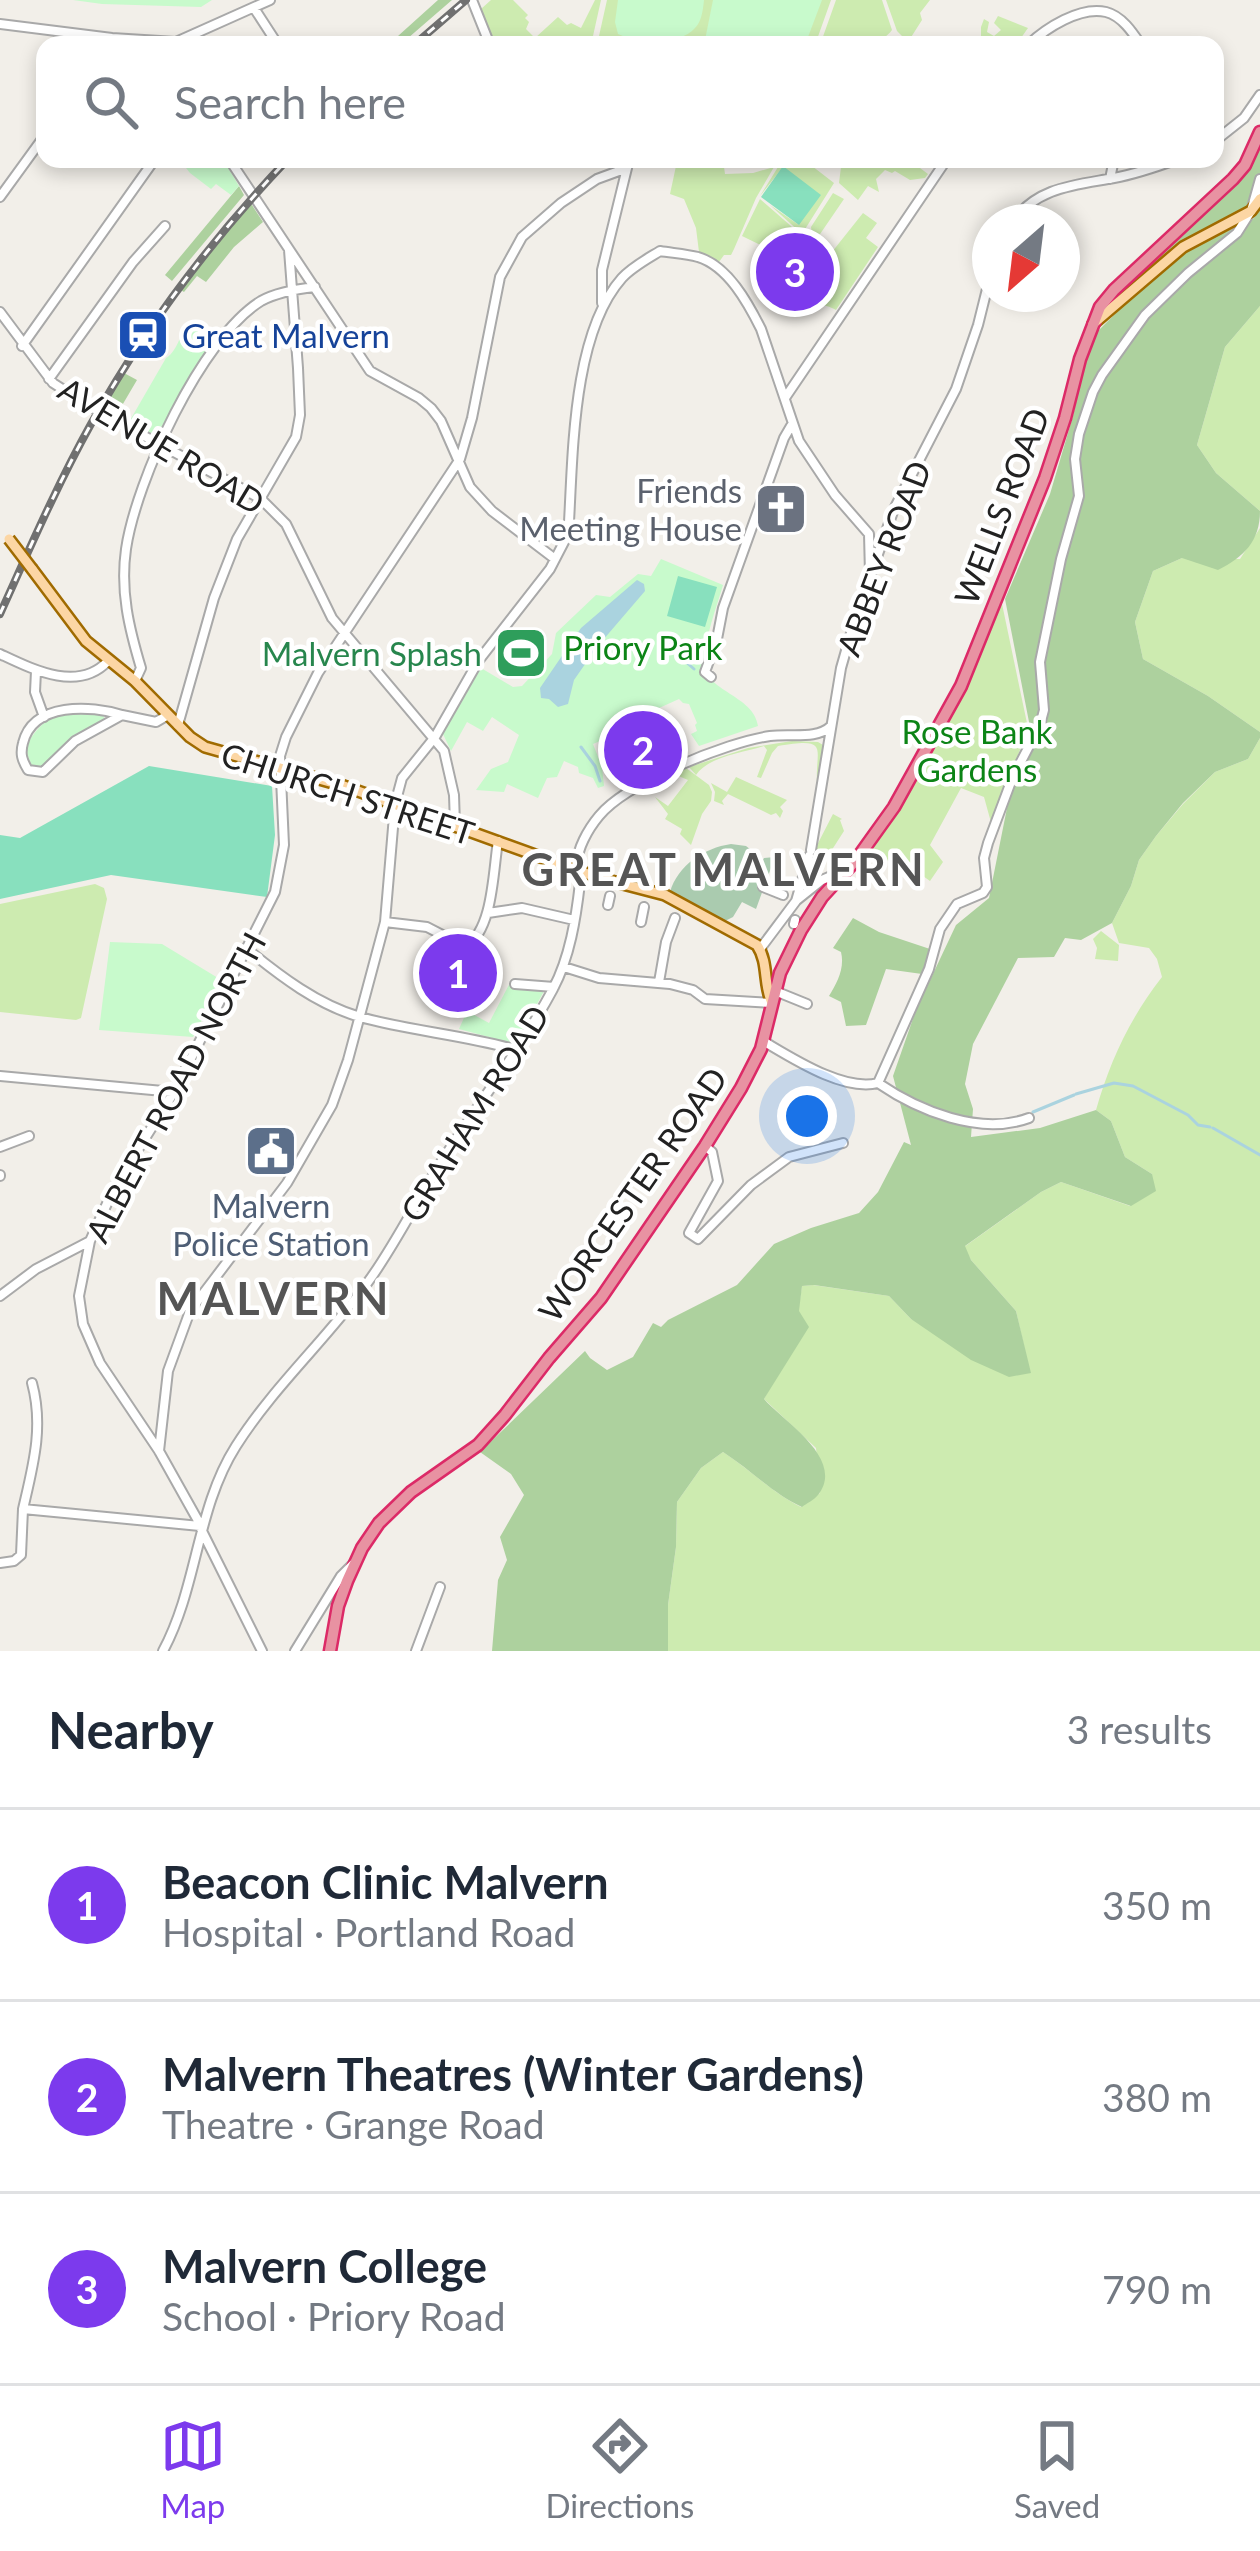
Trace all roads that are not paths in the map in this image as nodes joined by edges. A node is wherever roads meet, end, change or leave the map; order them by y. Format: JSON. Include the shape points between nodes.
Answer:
{"nodes":[{"id":1,"x":270,"y":0,"type":"edge"},
{"id":2,"x":472,"y":0,"type":"edge"},
{"id":3,"x":1109,"y":0,"type":"edge"},
{"id":4,"x":254,"y":8,"type":"junction"},
{"id":5,"x":1106,"y":12,"type":"junction"},
{"id":6,"x":0,"y":24,"type":"edge"},
{"id":7,"x":74,"y":36,"type":"edge"},
{"id":8,"x":193,"y":36,"type":"edge"},
{"id":9,"x":272,"y":36,"type":"edge"},
{"id":10,"x":486,"y":36,"type":"edge"},
{"id":11,"x":1039,"y":36,"type":"edge"},
{"id":12,"x":1135,"y":36,"type":"edge"},
{"id":13,"x":1260,"y":95,"type":"edge"},
{"id":14,"x":1260,"y":132,"type":"edge"},
{"id":15,"x":1224,"y":134,"type":"edge"},
{"id":16,"x":36,"y":147,"type":"edge"},
{"id":17,"x":149,"y":168,"type":"edge"},
{"id":18,"x":235,"y":168,"type":"edge"},
{"id":19,"x":617,"y":168,"type":"edge"},
{"id":20,"x":623,"y":168,"type":"edge"},
{"id":21,"x":941,"y":168,"type":"edge"},
{"id":22,"x":1112,"y":168,"type":"edge"},
{"id":23,"x":1152,"y":168,"type":"edge"},
{"id":24,"x":1110,"y":179,"type":"junction"},
{"id":25,"x":1260,"y":179,"type":"edge"},
{"id":26,"x":0,"y":196,"type":"edge"},
{"id":27,"x":1260,"y":199,"type":"edge"},
{"id":28,"x":1028,"y":204,"type":"edge"},
{"id":29,"x":1251,"y":211,"type":"junction"},
{"id":30,"x":165,"y":226,"type":"dead end"},
{"id":31,"x":289,"y":248,"type":"junction"},
{"id":32,"x":315,"y":287,"type":"junction"},
{"id":33,"x":292,"y":290,"type":"junction"},
{"id":34,"x":602,"y":305,"type":"junction"},
{"id":35,"x":981,"y":312,"type":"edge"},
{"id":36,"x":0,"y":313,"type":"edge"},
{"id":37,"x":1093,"y":324,"type":"junction"},
{"id":38,"x":22,"y":346,"type":"junction"},
{"id":39,"x":50,"y":379,"type":"junction"},
{"id":40,"x":784,"y":399,"type":"junction"},
{"id":41,"x":792,"y":424,"type":"junction"},
{"id":42,"x":161,"y":444,"type":"junction"},
{"id":43,"x":460,"y":459,"type":"junction"},
{"id":44,"x":261,"y":499,"type":"junction"},
{"id":45,"x":0,"y":526,"type":"edge"},
{"id":46,"x":555,"y":559,"type":"junction"},
{"id":47,"x":870,"y":574,"type":"junction"},
{"id":48,"x":344,"y":634,"type":"junction"},
{"id":49,"x":0,"y":654,"type":"edge"},
{"id":50,"x":108,"y":661,"type":"junction"},
{"id":51,"x":36,"y":671,"type":"junction"},
{"id":52,"x":711,"y":676,"type":"dead end"},
{"id":53,"x":135,"y":682,"type":"junction"},
{"id":54,"x":122,"y":715,"type":"junction"},
{"id":55,"x":168,"y":715,"type":"junction"},
{"id":56,"x":44,"y":717,"type":"junction"},
{"id":57,"x":178,"y":725,"type":"junction"},
{"id":58,"x":831,"y":726,"type":"junction"},
{"id":59,"x":435,"y":737,"type":"junction"},
{"id":60,"x":281,"y":767,"type":"junction"},
{"id":61,"x":395,"y":803,"type":"junction"},
{"id":62,"x":454,"y":825,"type":"junction"},
{"id":63,"x":498,"y":841,"type":"junction"},
{"id":64,"x":848,"y":869,"type":"junction"},
{"id":65,"x":581,"y":872,"type":"junction"},
{"id":66,"x":763,"y":887,"type":"dead end"},
{"id":67,"x":783,"y":895,"type":"dead end"},
{"id":68,"x":644,"y":907,"type":"dead end"},
{"id":69,"x":678,"y":910,"type":"junction"},
{"id":70,"x":794,"y":912,"type":"junction"},
{"id":71,"x":488,"y":914,"type":"junction"},
{"id":72,"x":574,"y":920,"type":"junction"},
{"id":73,"x":385,"y":922,"type":"junction"},
{"id":74,"x":641,"y":922,"type":"dead end"},
{"id":75,"x":247,"y":949,"type":"junction"},
{"id":76,"x":760,"y":949,"type":"junction"},
{"id":77,"x":563,"y":967,"type":"junction"},
{"id":78,"x":659,"y":982,"type":"junction"},
{"id":79,"x":514,"y":984,"type":"dead end"},
{"id":80,"x":554,"y":987,"type":"junction"},
{"id":81,"x":774,"y":997,"type":"junction"},
{"id":82,"x":808,"y":1004,"type":"dead end"},
{"id":83,"x":360,"y":1017,"type":"junction"},
{"id":84,"x":763,"y":1042,"type":"junction"},
{"id":85,"x":517,"y":1050,"type":"junction"},
{"id":86,"x":0,"y":1076,"type":"edge"},
{"id":87,"x":880,"y":1085,"type":"junction"},
{"id":88,"x":174,"y":1092,"type":"junction"},
{"id":89,"x":1029,"y":1118,"type":"dead end"},
{"id":90,"x":29,"y":1136,"type":"dead end"},
{"id":91,"x":843,"y":1143,"type":"dead end"},
{"id":92,"x":0,"y":1147,"type":"edge"},
{"id":93,"x":705,"y":1147,"type":"junction"},
{"id":94,"x":90,"y":1241,"type":"junction"},
{"id":95,"x":0,"y":1297,"type":"edge"},
{"id":96,"x":110,"y":1352,"type":"dead end"},
{"id":97,"x":99,"y":1359,"type":"junction"},
{"id":98,"x":32,"y":1383,"type":"dead end"},
{"id":99,"x":159,"y":1450,"type":"junction"},
{"id":100,"x":23,"y":1509,"type":"junction"},
{"id":101,"x":201,"y":1528,"type":"junction"},
{"id":102,"x":354,"y":1562,"type":"junction"},
{"id":103,"x":0,"y":1563,"type":"edge"},
{"id":104,"x":440,"y":1587,"type":"dead end"},
{"id":105,"x":164,"y":1651,"type":"edge"},
{"id":106,"x":262,"y":1651,"type":"edge"},
{"id":107,"x":295,"y":1651,"type":"edge"},
{"id":108,"x":330,"y":1651,"type":"edge"},
{"id":109,"x":416,"y":1651,"type":"edge"}],
"edges":[{"from":1,"to":4,"type":"street"},
{"from":2,"to":10,"type":"street"},
{"from":3,"to":5,"type":"street"},
{"from":4,"to":8,"type":"street"},
{"from":4,"to":9,"type":"street"},
{"from":5,"to":11,"type":"street","via":[[1054,24]]},
{"from":5,"to":12,"type":"street"},
{"from":6,"to":7,"type":"street"},
{"from":13,"to":15,"type":"street"},
{"from":14,"to":37,"type":"highway","name":"WELLS ROAD","via":[[1234,179],[1114,290]]},
{"from":16,"to":26,"type":"street"},
{"from":17,"to":38,"type":"street"},
{"from":18,"to":31,"type":"street"},
{"from":19,"to":43,"type":"street","name":"ALBERT ROAD NORTH","via":[[523,237],[500,277]]},
{"from":20,"to":34,"type":"street"},
{"from":21,"to":40,"type":"street"},
{"from":22,"to":24,"type":"street"},
{"from":23,"to":24,"type":"street"},
{"from":24,"to":28,"type":"street","via":[[1068,184]]},
{"from":25,"to":29,"type":"street"},
{"from":27,"to":29,"type":"main road"},
{"from":29,"to":37,"type":"main road","via":[[1183,247]]},
{"from":29,"to":87,"type":"street","via":[[1145,316],[1094,392],[1079,434],[1079,496],[1040,662],[1045,710],[988,843],[987,887],[957,904],[940,929]]},
{"from":30,"to":39,"type":"street"},
{"from":31,"to":32,"type":"street"},
{"from":31,"to":33,"type":"street"},
{"from":32,"to":33,"type":"street"},
{"from":32,"to":43,"type":"street","via":[[370,371],[431,408]]},
{"from":33,"to":42,"type":"street","via":[[261,301],[218,340]]},
{"from":33,"to":44,"type":"street","via":[[300,415]]},
{"from":34,"to":40,"type":"street","via":[[624,275],[660,251],[712,263],[753,312]]},
{"from":34,"to":46,"type":"street","via":[[579,393],[569,522]]},
{"from":35,"to":47,"type":"street","name":"ABBEY ROAD","via":[[956,389]]},
{"from":36,"to":38,"type":"street","name":"AVENUE ROAD"},
{"from":37,"to":64,"type":"highway","name":"WELLS ROAD","via":[[1046,478],[962,686]]},
{"from":38,"to":39,"type":"street","name":"AVENUE ROAD"},
{"from":39,"to":42,"type":"street","name":"AVENUE ROAD","bridge":true},
{"from":40,"to":41,"type":"street"},
{"from":41,"to":47,"type":"street","via":[[869,534]]},
{"from":41,"to":52,"type":"street","via":[[723,608],[705,672]]},
{"from":42,"to":44,"type":"street","name":"AVENUE ROAD"},
{"from":42,"to":53,"type":"street","via":[[126,552],[125,610],[141,668]]},
{"from":43,"to":46,"type":"street","via":[[492,512]]},
{"from":43,"to":48,"type":"street","name":"ALBERT ROAD NORTH"},
{"from":44,"to":48,"type":"street","name":"AVENUE ROAD","via":[[286,524]]},
{"from":44,"to":57,"type":"street","via":[[214,598]]},
{"from":45,"to":50,"type":"main road","name":"CHURCH STREET","bridge":true},
{"from":46,"to":59,"type":"street","via":[[479,660]]},
{"from":47,"to":58,"type":"street","name":"ABBEY ROAD"},
{"from":48,"to":59,"type":"street","name":"AVENUE ROAD"},
{"from":48,"to":60,"type":"street","name":"ALBERT ROAD NORTH","via":[[286,737]]},
{"from":49,"to":51,"type":"street"},
{"from":50,"to":51,"type":"street","via":[[80,675]]},
{"from":50,"to":53,"type":"main road","name":"CHURCH STREET"},
{"from":51,"to":56,"type":"street"},
{"from":53,"to":55,"type":"main road","name":"CHURCH STREET"},
{"from":54,"to":55,"type":"street","via":[[157,722]]},
{"from":54,"to":56,"type":"street","via":[[79,708]]},
{"from":54,"to":56,"type":"street","via":[[33,772],[21,751],[30,726]]},
{"from":55,"to":57,"type":"main road","name":"CHURCH STREET"},
{"from":57,"to":60,"type":"main road","name":"CHURCH STREET","via":[[205,747]]},
{"from":58,"to":65,"type":"street","name":"GRAHAM ROAD","via":[[703,755],[647,782],[598,817],[579,854]]},
{"from":58,"to":70,"type":"street","name":"ABBEY ROAD"},
{"from":59,"to":61,"type":"street","via":[[402,778]]},
{"from":59,"to":62,"type":"street","name":"AVENUE ROAD","via":[[449,766]]},
{"from":60,"to":61,"type":"main road","name":"CHURCH STREET"},
{"from":60,"to":75,"type":"street","name":"ALBERT ROAD NORTH","via":[[280,871]]},
{"from":61,"to":62,"type":"main road","name":"CHURCH STREET"},
{"from":61,"to":73,"type":"street"},
{"from":62,"to":63,"type":"main road","name":"CHURCH STREET"},
{"from":63,"to":65,"type":"main road","name":"CHURCH STREET"},
{"from":63,"to":71,"type":"street"},
{"from":64,"to":70,"type":"street","name":"WELLS ROAD","via":[[822,880]]},
{"from":64,"to":81,"type":"highway","name":"WORCESTER ROAD","via":[[808,919]]},
{"from":65,"to":69,"type":"main road","name":"CHURCH STREET","via":[[610,893],[647,893]]},
{"from":65,"to":72,"type":"street","name":"GRAHAM ROAD"},
{"from":66,"to":67,"type":"street"},
{"from":68,"to":74,"type":"street"},
{"from":69,"to":76,"type":"main road","name":"CHURCH STREET"},
{"from":69,"to":78,"type":"street"},
{"from":70,"to":76,"type":"street","name":"ABBEY ROAD"},
{"from":71,"to":72,"type":"street","via":[[522,908]]},
{"from":71,"to":73,"type":"street","via":[[466,946],[427,927]]},
{"from":72,"to":77,"type":"street","name":"GRAHAM ROAD"},
{"from":73,"to":83,"type":"street"},
{"from":75,"to":83,"type":"street","via":[[311,995]]},
{"from":75,"to":88,"type":"street","name":"ALBERT ROAD NORTH"},
{"from":76,"to":81,"type":"main road"},
{"from":77,"to":78,"type":"street"},
{"from":77,"to":80,"type":"street","name":"GRAHAM ROAD"},
{"from":78,"to":81,"type":"street","via":[[705,999]]},
{"from":79,"to":80,"type":"street"},
{"from":80,"to":85,"type":"street","name":"GRAHAM ROAD"},
{"from":81,"to":82,"type":"street"},
{"from":81,"to":84,"type":"highway","name":"WORCESTER ROAD"},
{"from":83,"to":85,"type":"street"},
{"from":83,"to":99,"type":"street","via":[[314,1139],[190,1310],[168,1371]]},
{"from":84,"to":87,"type":"street","via":[[835,1077]]},
{"from":84,"to":93,"type":"highway","name":"WORCESTER ROAD"},
{"from":85,"to":101,"type":"street","name":"GRAHAM ROAD","via":[[370,1279],[235,1447]]},
{"from":86,"to":88,"type":"street"},
{"from":87,"to":89,"type":"street","via":[[976,1123]]},
{"from":88,"to":94,"type":"street","name":"ALBERT ROAD NORTH"},
{"from":90,"to":92,"type":"street"},
{"from":91,"to":93,"type":"street","via":[[789,1157],[698,1239],[689,1233],[718,1181]]},
{"from":93,"to":102,"type":"highway","name":"WORCESTER ROAD","via":[[601,1298],[506,1415],[395,1505]]},
{"from":94,"to":95,"type":"street"},
{"from":94,"to":97,"type":"street","name":"ALBERT ROAD NORTH","via":[[79,1296]]},
{"from":96,"to":97,"type":"street"},
{"from":97,"to":99,"type":"street","name":"ALBERT ROAD NORTH"},
{"from":98,"to":100,"type":"street","via":[[38,1446]]},
{"from":99,"to":101,"type":"street","name":"ALBERT ROAD NORTH"},
{"from":100,"to":101,"type":"street"},
{"from":100,"to":103,"type":"street","via":[[21,1555]]},
{"from":101,"to":105,"type":"street","name":"GRAHAM ROAD"},
{"from":101,"to":106,"type":"street","name":"ALBERT ROAD NORTH"},
{"from":102,"to":107,"type":"street"},
{"from":102,"to":108,"type":"highway","name":"WORCESTER ROAD"},
{"from":104,"to":109,"type":"street"}]}
